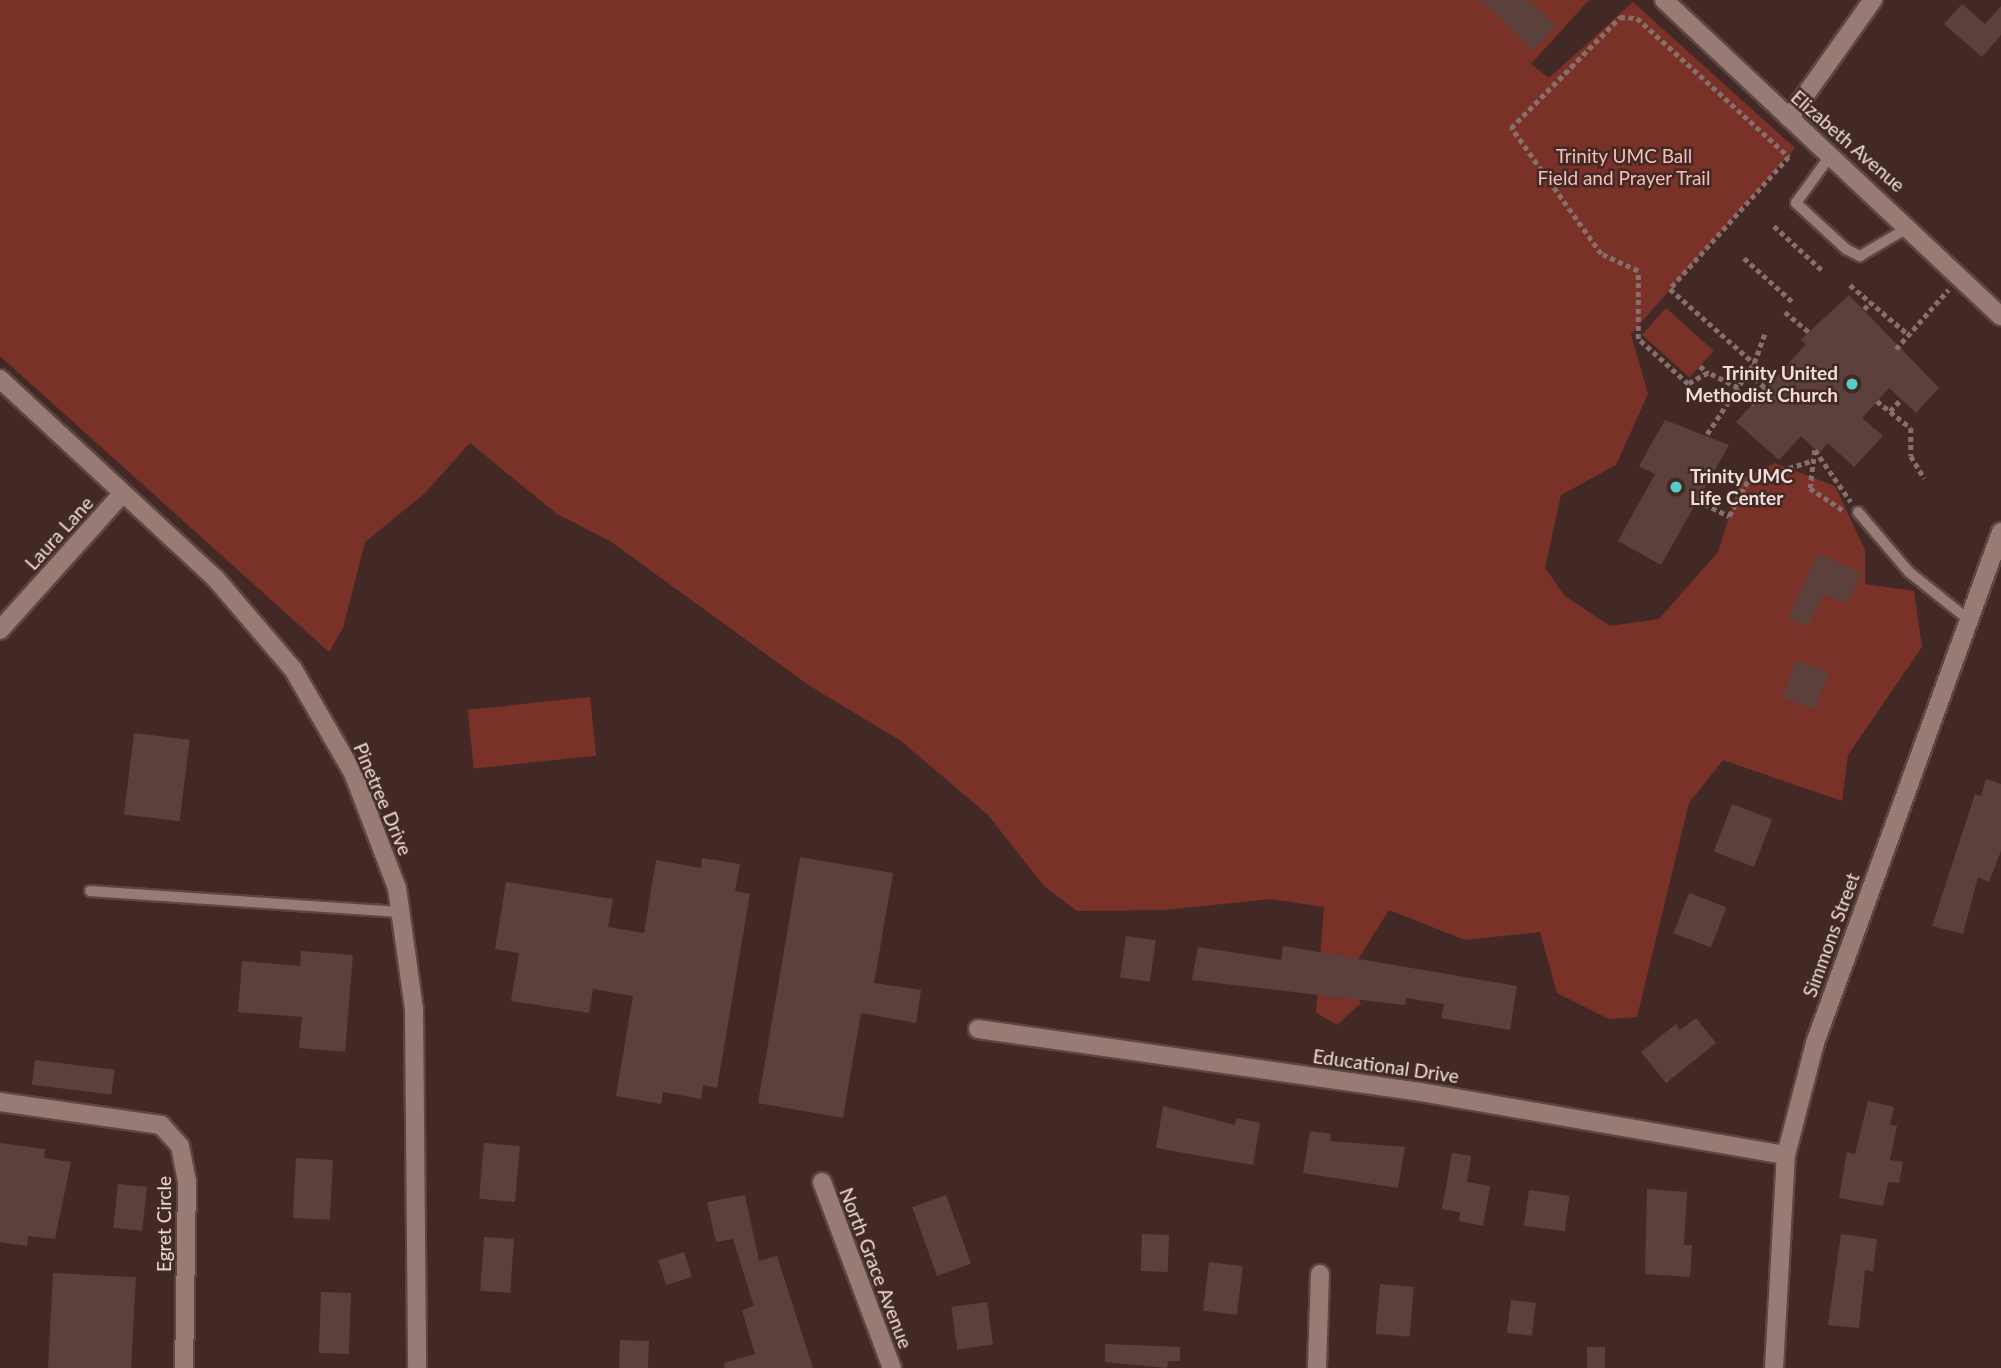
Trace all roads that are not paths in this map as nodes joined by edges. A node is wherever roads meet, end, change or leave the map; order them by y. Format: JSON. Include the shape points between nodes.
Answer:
{"nodes":[{"id":1,"x":1664,"y":0,"type":"edge"},
{"id":2,"x":1873,"y":0,"type":"edge"},
{"id":3,"x":1788,"y":118,"type":"junction"},
{"id":4,"x":1830,"y":156,"type":"junction"},
{"id":5,"x":1911,"y":226,"type":"junction"},
{"id":6,"x":2001,"y":316,"type":"edge"},
{"id":7,"x":0,"y":379,"type":"edge"},
{"id":8,"x":122,"y":494,"type":"junction"},
{"id":9,"x":1858,"y":512,"type":"road end"},
{"id":10,"x":2001,"y":532,"type":"edge"},
{"id":11,"x":1969,"y":620,"type":"junction"},
{"id":12,"x":0,"y":630,"type":"edge"},
{"id":13,"x":90,"y":891,"type":"dead end"},
{"id":14,"x":401,"y":912,"type":"junction"},
{"id":15,"x":978,"y":1029,"type":"dead end"},
{"id":16,"x":0,"y":1102,"type":"edge"},
{"id":17,"x":1786,"y":1155,"type":"junction"},
{"id":18,"x":822,"y":1182,"type":"dead end"},
{"id":19,"x":1320,"y":1274,"type":"dead end"},
{"id":20,"x":184,"y":1368,"type":"edge"},
{"id":21,"x":417,"y":1368,"type":"edge"},
{"id":22,"x":892,"y":1368,"type":"edge"},
{"id":23,"x":1317,"y":1368,"type":"edge"},
{"id":24,"x":1774,"y":1368,"type":"edge"}],
"edges":[{"from":1,"to":3,"type":"street","name":"Elizabeth Avenue"},
{"from":2,"to":3,"type":"street"},
{"from":3,"to":4,"type":"street","name":"Elizabeth Avenue"},
{"from":4,"to":5,"type":"street","name":"Elizabeth Avenue"},
{"from":4,"to":5,"type":"lane","via":[[1796,203],[1846,249],[1860,256]]},
{"from":5,"to":6,"type":"street","name":"Elizabeth Avenue"},
{"from":7,"to":8,"type":"street","name":"Pinetree Drive"},
{"from":8,"to":12,"type":"street","name":"Laura Lane"},
{"from":8,"to":14,"type":"street","name":"Pinetree Drive","via":[[216,579],[293,669],[353,773]]},
{"from":9,"to":11,"type":"lane","via":[[1909,572]]},
{"from":10,"to":11,"type":"street","name":"Simmons Street"},
{"from":11,"to":17,"type":"street","name":"Simmons Street","via":[[1852,934]]},
{"from":13,"to":14,"type":"lane"},
{"from":14,"to":21,"type":"street","name":"Pinetree Drive","via":[[419,1129]]},
{"from":15,"to":17,"type":"street","name":"Educational Drive","via":[[1420,1092]]},
{"from":16,"to":20,"type":"street","name":"Egret Circle","via":[[161,1125],[180,1146],[187,1181]]},
{"from":17,"to":24,"type":"street","name":"Simmons Street"},
{"from":18,"to":22,"type":"street","name":"North Grace Avenue"},
{"from":19,"to":23,"type":"street"}]}
